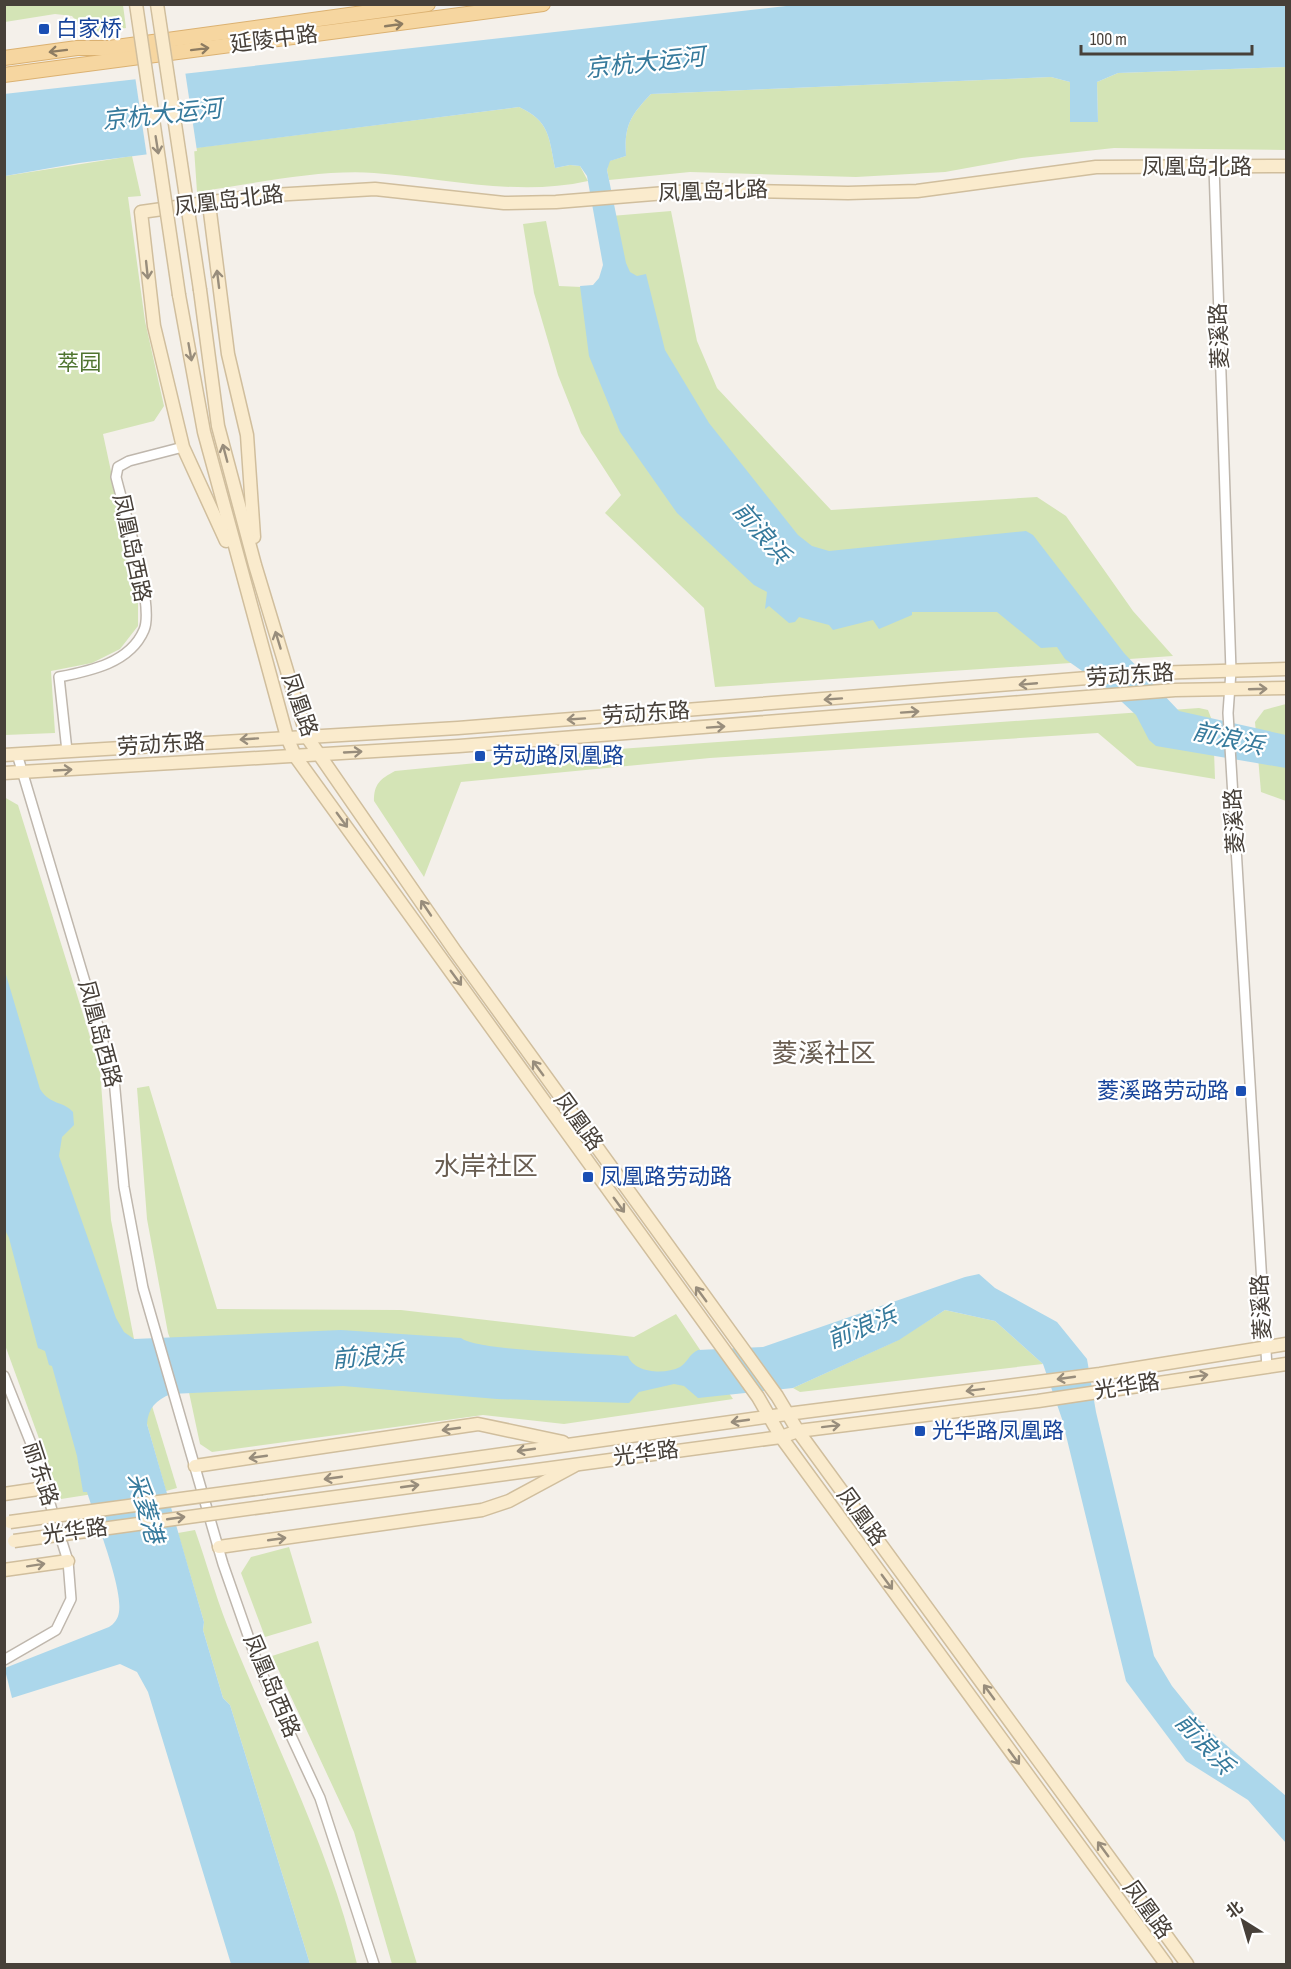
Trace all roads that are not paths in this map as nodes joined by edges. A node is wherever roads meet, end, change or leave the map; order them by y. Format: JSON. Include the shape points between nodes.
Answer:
{"nodes":[{"id":1,"x":136,"y":4,"type":"edge"},
{"id":2,"x":157,"y":4,"type":"edge"},
{"id":3,"x":428,"y":4,"type":"edge"},
{"id":4,"x":543,"y":4,"type":"edge"},
{"id":5,"x":4,"y":58,"type":"edge"},
{"id":6,"x":4,"y":75,"type":"edge"},
{"id":7,"x":1287,"y":166,"type":"edge"},
{"id":8,"x":1214,"y":167,"type":"junction"},
{"id":9,"x":209,"y":204,"type":"junction"},
{"id":10,"x":183,"y":447,"type":"junction"},
{"id":11,"x":255,"y":565,"type":"junction"},
{"id":12,"x":240,"y":570,"type":"junction"},
{"id":13,"x":1287,"y":669,"type":"edge"},
{"id":14,"x":1231,"y":671,"type":"junction"},
{"id":15,"x":1287,"y":688,"type":"edge"},
{"id":16,"x":1229,"y":690,"type":"junction"},
{"id":17,"x":307,"y":736,"type":"junction"},
{"id":18,"x":287,"y":737,"type":"junction"},
{"id":19,"x":67,"y":751,"type":"junction"},
{"id":20,"x":11,"y":754,"type":"edge"},
{"id":21,"x":318,"y":754,"type":"junction"},
{"id":22,"x":295,"y":756,"type":"junction"},
{"id":23,"x":23,"y":772,"type":"junction"},
{"id":24,"x":4,"y":773,"type":"edge"},
{"id":25,"x":1287,"y":1344,"type":"edge"},
{"id":26,"x":1264,"y":1348,"type":"junction"},
{"id":27,"x":1287,"y":1364,"type":"edge"},
{"id":28,"x":1266,"y":1368,"type":"junction"},
{"id":29,"x":4,"y":1376,"type":"edge"},
{"id":30,"x":788,"y":1414,"type":"junction"},
{"id":31,"x":770,"y":1417,"type":"junction"},
{"id":32,"x":798,"y":1431,"type":"junction"},
{"id":33,"x":781,"y":1437,"type":"junction"},
{"id":34,"x":570,"y":1444,"type":"junction"},
{"id":35,"x":581,"y":1462,"type":"junction"},
{"id":36,"x":195,"y":1466,"type":"junction"},
{"id":37,"x":45,"y":1488,"type":"junction"},
{"id":38,"x":4,"y":1494,"type":"edge"},
{"id":39,"x":7,"y":1523,"type":"edge"},
{"id":40,"x":10,"y":1542,"type":"edge"},
{"id":41,"x":219,"y":1547,"type":"junction"},
{"id":42,"x":68,"y":1561,"type":"junction"},
{"id":43,"x":4,"y":1570,"type":"edge"},
{"id":44,"x":4,"y":1660,"type":"edge"},
{"id":45,"x":374,"y":1965,"type":"edge"},
{"id":46,"x":1166,"y":1965,"type":"edge"},
{"id":47,"x":1187,"y":1965,"type":"edge"}],
"edges":[{"from":1,"to":12,"type":"main road","name":"凤凰路","one_way":true,"bridge":true,"via":[[179,295],[204,432]]},
{"from":11,"to":2,"type":"main road","name":"凤凰路","one_way":true,"bridge":true,"via":[[218,426]]},
{"from":3,"to":5,"type":"main road","name":"延陵中路","one_way":true,"via":[[109,48],[77,48]]},
{"from":6,"to":4,"type":"main road","name":"延陵中路","one_way":true},
{"from":7,"to":8,"type":"main road","name":"凤凰岛北路"},
{"from":8,"to":9,"type":"main road","name":"凤凰岛北路","via":[[1096,167],[917,191],[702,190],[504,203],[375,189],[255,196]]},
{"from":8,"to":14,"type":"street","name":"菱溪路"},
{"from":9,"to":10,"type":"main road","name":"凤凰岛北路","one_way":true,"via":[[141,212],[154,326]]},
{"from":11,"to":9,"type":"main road","one_way":true,"via":[[247,435],[228,354]]},
{"from":10,"to":12,"type":"main road"},
{"from":10,"to":19,"type":"street","name":"凤凰岛西路","via":[[118,467],[116,477],[146,597],[145,629],[125,654],[95,670],[59,677]]},
{"from":17,"to":11,"type":"main road","name":"凤凰路","one_way":true},
{"from":12,"to":18,"type":"main road","name":"凤凰路"},
{"from":13,"to":14,"type":"main road","name":"劳动东路"},
{"from":14,"to":16,"type":"street","name":"菱溪路"},
{"from":14,"to":17,"type":"main road","name":"劳动东路","one_way":true,"via":[[1150,673],[458,728]]},
{"from":16,"to":15,"type":"main road","name":"劳动东路","one_way":true},
{"from":21,"to":16,"type":"main road","name":"劳动东路","one_way":true,"via":[[471,746],[1175,690]]},
{"from":16,"to":26,"type":"street","name":"菱溪路"},
{"from":17,"to":18,"type":"main road","name":"劳动东路"},
{"from":17,"to":21,"type":"main road","name":"凤凰路"},
{"from":18,"to":19,"type":"main road","name":"劳动东路","one_way":true},
{"from":18,"to":22,"type":"main road","name":"凤凰路"},
{"from":19,"to":20,"type":"main road","name":"劳动东路"},
{"from":20,"to":23,"type":"street","name":"凤凰岛西路"},
{"from":21,"to":22,"type":"main road","name":"劳动东路"},
{"from":30,"to":21,"type":"main road","name":"凤凰路","one_way":true},
{"from":23,"to":22,"type":"main road","name":"劳动东路","one_way":true},
{"from":22,"to":31,"type":"main road","name":"凤凰路","one_way":true},
{"from":23,"to":24,"type":"main road","name":"劳动东路"},
{"from":23,"to":36,"type":"street","name":"凤凰岛西路","via":[[114,1079],[124,1187],[142,1288]]},
{"from":25,"to":26,"type":"main road","name":"光华路"},
{"from":26,"to":28,"type":"street","name":"菱溪路"},
{"from":26,"to":30,"type":"main road","name":"光华路","one_way":true,"via":[[1100,1374]]},
{"from":27,"to":28,"type":"main road","name":"光华路"},
{"from":32,"to":28,"type":"main road","name":"光华路","one_way":true},
{"from":29,"to":37,"type":"street","name":"丽东路"},
{"from":30,"to":31,"type":"main road","name":"光华路"},
{"from":30,"to":32,"type":"main road","name":"凤凰路"},
{"from":31,"to":33,"type":"main road","name":"凤凰路"},
{"from":31,"to":34,"type":"main road","name":"光华路","one_way":true},
{"from":32,"to":33,"type":"main road","name":"光华路"},
{"from":47,"to":32,"type":"main road","name":"凤凰路","one_way":true},
{"from":33,"to":35,"type":"main road","name":"光华路"},
{"from":33,"to":46,"type":"main road","name":"凤凰路","one_way":true},
{"from":34,"to":36,"type":"main road","one_way":true,"via":[[478,1425]]},
{"from":34,"to":39,"type":"main road","name":"光华路","one_way":true,"bridge":true},
{"from":40,"to":35,"type":"main road","name":"光华路","one_way":true,"bridge":true},
{"from":41,"to":35,"type":"main road","one_way":true,"via":[[482,1510],[508,1501]]},
{"from":36,"to":41,"type":"street","name":"凤凰岛西路"},
{"from":37,"to":38,"type":"main road"},
{"from":37,"to":42,"type":"street","name":"丽东路"},
{"from":41,"to":45,"type":"street","name":"凤凰岛西路","via":[[259,1667],[320,1798]]},
{"from":43,"to":42,"type":"main road","one_way":true},
{"from":42,"to":44,"type":"street","name":"丽东路","via":[[72,1599],[56,1630]]}]}
